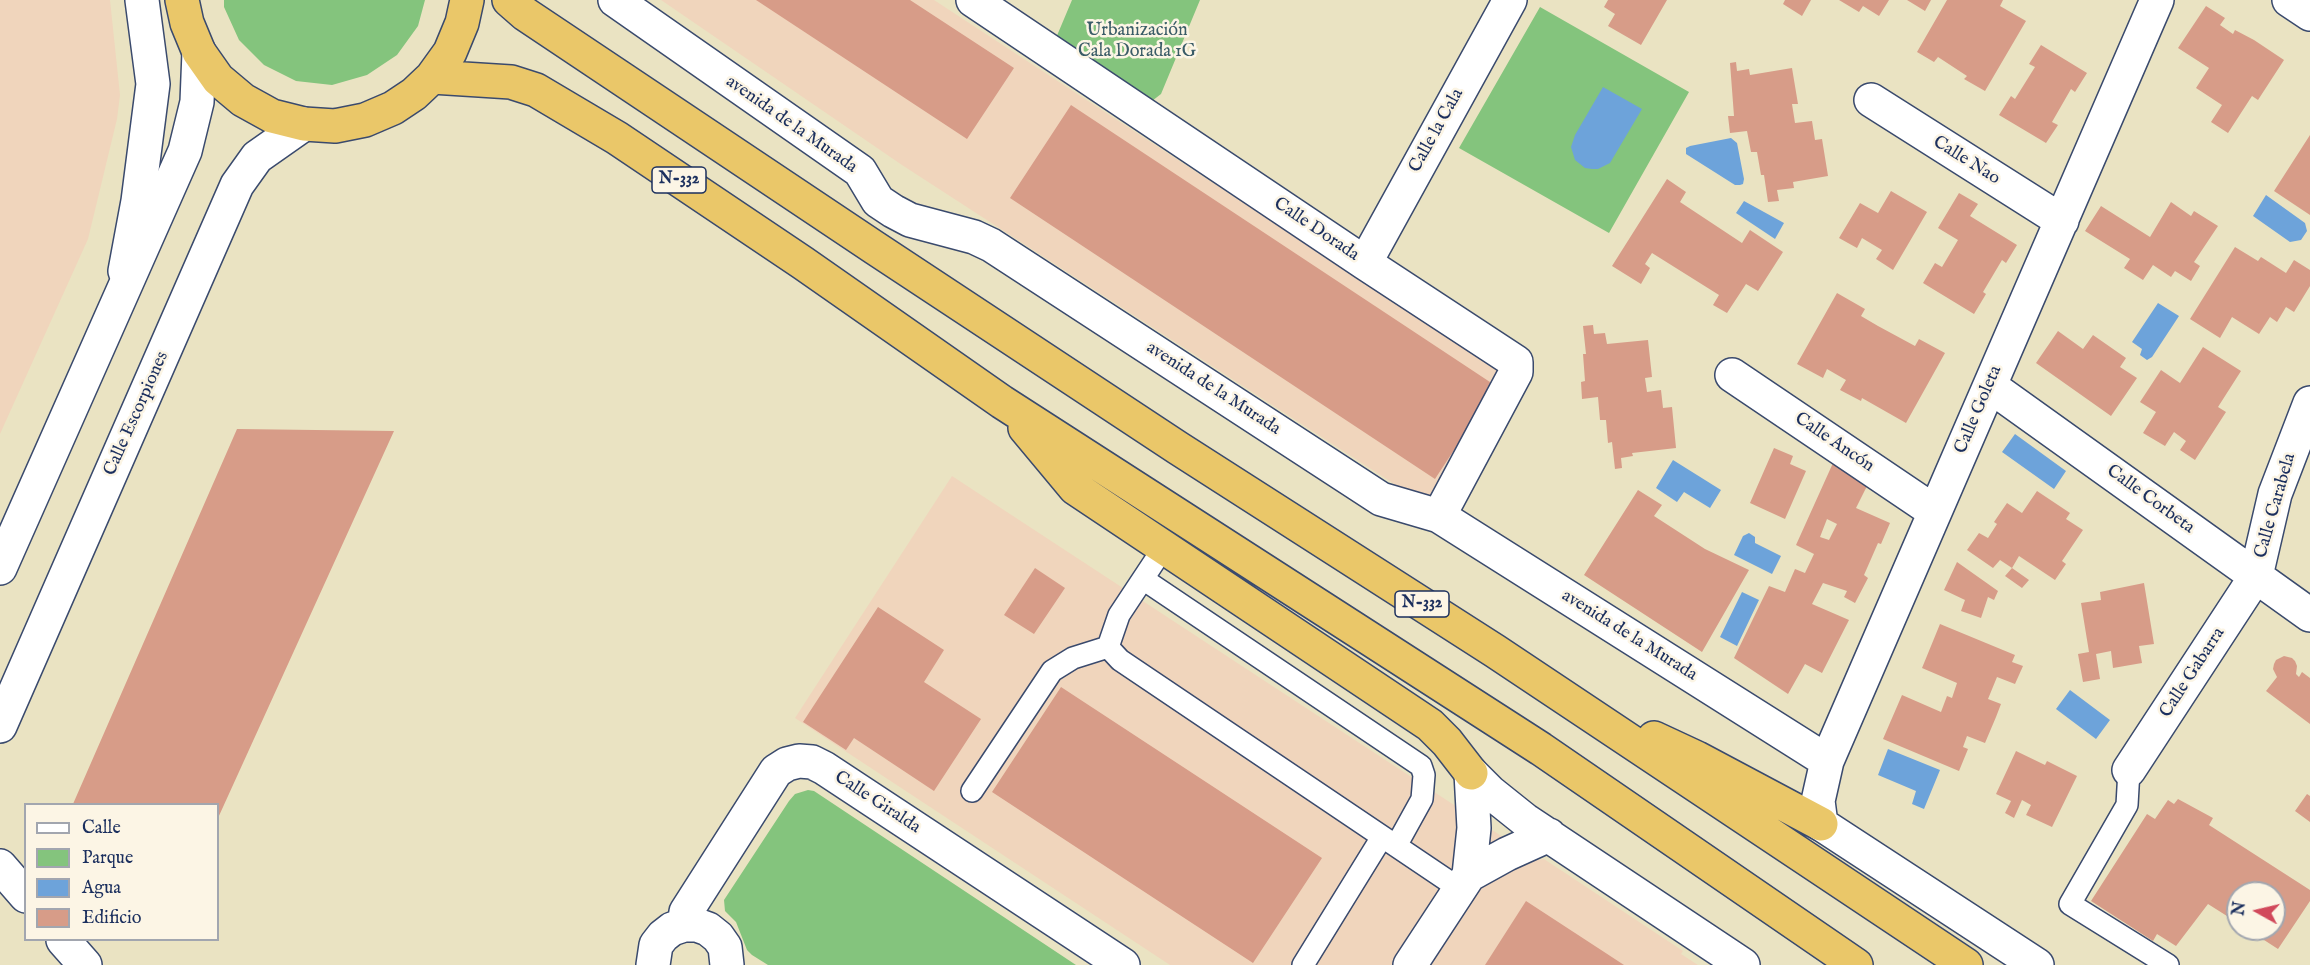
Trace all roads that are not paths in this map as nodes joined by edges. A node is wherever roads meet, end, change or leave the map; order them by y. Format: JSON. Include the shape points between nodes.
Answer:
{"nodes":[{"id":1,"x":142,"y":0,"type":"edge"},
{"id":2,"x":182,"y":0,"type":"edge"},
{"id":3,"x":466,"y":0,"type":"edge"},
{"id":4,"x":509,"y":0,"type":"edge"},
{"id":5,"x":615,"y":0,"type":"edge"},
{"id":6,"x":973,"y":0,"type":"edge"},
{"id":7,"x":1510,"y":0,"type":"edge"},
{"id":8,"x":2157,"y":0,"type":"edge"},
{"id":9,"x":2289,"y":0,"type":"edge"},
{"id":10,"x":2310,"y":15,"type":"edge"},
{"id":11,"x":199,"y":52,"type":"junction"},
{"id":12,"x":432,"y":77,"type":"junction"},
{"id":13,"x":1871,"y":100,"type":"dead end"},
{"id":14,"x":304,"y":124,"type":"junction"},
{"id":15,"x":2062,"y":221,"type":"junction"},
{"id":16,"x":1365,"y":263,"type":"junction"},
{"id":17,"x":120,"y":300,"type":"junction"},
{"id":18,"x":1732,"y":375,"type":"dead end"},
{"id":19,"x":1990,"y":386,"type":"junction"},
{"id":20,"x":1002,"y":402,"type":"junction"},
{"id":21,"x":2310,"y":403,"type":"edge"},
{"id":22,"x":1935,"y":512,"type":"junction"},
{"id":23,"x":1439,"y":516,"type":"junction"},
{"id":24,"x":1164,"y":547,"type":"junction"},
{"id":25,"x":0,"y":568,"type":"edge"},
{"id":26,"x":2256,"y":576,"type":"junction"},
{"id":27,"x":1143,"y":579,"type":"junction"},
{"id":28,"x":2310,"y":615,"type":"edge"},
{"id":29,"x":1108,"y":647,"type":"junction"},
{"id":30,"x":1559,"y":694,"type":"junction"},
{"id":31,"x":0,"y":726,"type":"edge"},
{"id":32,"x":1827,"y":761,"type":"junction"},
{"id":33,"x":2129,"y":770,"type":"joint"},
{"id":34,"x":1471,"y":773,"type":"junction"},
{"id":35,"x":972,"y":791,"type":"dead end"},
{"id":36,"x":1821,"y":824,"type":"junction"},
{"id":37,"x":1550,"y":835,"type":"junction"},
{"id":38,"x":1389,"y":841,"type":"junction"},
{"id":39,"x":0,"y":866,"type":"edge"},
{"id":40,"x":1464,"y":882,"type":"junction"},
{"id":41,"x":24,"y":894,"type":"edge"},
{"id":42,"x":684,"y":925,"type":"junction"},
{"id":43,"x":65,"y":941,"type":"edge"},
{"id":44,"x":85,"y":965,"type":"edge"},
{"id":45,"x":653,"y":965,"type":"edge"},
{"id":46,"x":727,"y":965,"type":"edge"},
{"id":47,"x":1123,"y":965,"type":"edge"},
{"id":48,"x":1303,"y":965,"type":"edge"},
{"id":49,"x":1410,"y":965,"type":"edge"},
{"id":50,"x":1743,"y":965,"type":"edge"},
{"id":51,"x":1856,"y":965,"type":"edge"},
{"id":52,"x":1966,"y":965,"type":"edge"},
{"id":53,"x":2037,"y":965,"type":"edge"},
{"id":54,"x":2168,"y":965,"type":"edge"}],
"edges":[{"from":1,"to":17,"type":"street","via":[[153,84]]},
{"from":2,"to":11,"type":"highway"},
{"from":3,"to":12,"type":"highway","via":[[450,52]]},
{"from":4,"to":30,"type":"highway","number":"N-332","via":[[884,254]]},
{"from":5,"to":23,"type":"street","name":"avenida de la Murada","via":[[860,171],[878,201],[893,211],[991,245],[1381,499]]},
{"from":6,"to":16,"type":"street","name":"Calle Dorada"},
{"from":7,"to":16,"type":"street","name":"Calle la Cala"},
{"from":8,"to":15,"type":"street","name":"Calle Goleta"},
{"from":9,"to":10,"type":"street"},
{"from":11,"to":14,"type":"highway","via":[[218,79],[243,100],[272,116]]},
{"from":11,"to":17,"type":"street","via":[[197,102],[185,151]]},
{"from":12,"to":14,"type":"highway","via":[[393,108],[365,120],[335,126]]},
{"from":12,"to":20,"type":"highway","number":"N-332","via":[[511,82],[536,90],[617,138]]},
{"from":13,"to":15,"type":"street","name":"Calle Nao"},
{"from":14,"to":31,"type":"street","name":"Calle Escorpiones","via":[[257,157],[237,185]]},
{"from":15,"to":19,"type":"street","name":"Calle Goleta"},
{"from":16,"to":23,"type":"street","name":"Calle Dorada","via":[[1516,362],[1516,372]]},
{"from":17,"to":25,"type":"street"},
{"from":18,"to":22,"type":"street","name":"Calle Ancón"},
{"from":19,"to":22,"type":"street","name":"Calle Goleta"},
{"from":19,"to":26,"type":"street","name":"Calle Corbeta"},
{"from":20,"to":24,"type":"highway","via":[[1075,489]]},
{"from":20,"to":51,"type":"highway","number":"N-332","via":[[1541,749]]},
{"from":21,"to":26,"type":"street","name":"Calle Carabela","via":[[2275,494]]},
{"from":22,"to":32,"type":"street","name":"Calle Goleta"},
{"from":23,"to":32,"type":"street","name":"avenida de la Murada"},
{"from":24,"to":27,"type":"lane"},
{"from":24,"to":34,"type":"highway","via":[[1430,725]]},
{"from":26,"to":28,"type":"street","name":"Calle Corbeta"},
{"from":26,"to":33,"type":"street","name":"Calle Gabarra"},
{"from":27,"to":29,"type":"lane","via":[[1119,615]]},
{"from":27,"to":38,"type":"lane","via":[[1421,766],[1422,799]]},
{"from":29,"to":35,"type":"lane","via":[[1073,658],[1052,671]]},
{"from":29,"to":38,"type":"lane","via":[[1120,660]]},
{"from":30,"to":36,"type":"highway","via":[[1697,758]]},
{"from":30,"to":52,"type":"highway","number":"N-332"},
{"from":32,"to":36,"type":"street","name":"Calle Goleta","via":[[1818,801]]},
{"from":33,"to":54,"type":"lane","via":[[2127,805],[2070,904]]},
{"from":34,"to":37,"type":"street","via":[[1507,806]]},
{"from":34,"to":40,"type":"street","via":[[1474,828]]},
{"from":36,"to":53,"type":"street"},
{"from":37,"to":40,"type":"street","via":[[1507,854]]},
{"from":37,"to":50,"type":"street"},
{"from":38,"to":40,"type":"lane"},
{"from":38,"to":48,"type":"lane"},
{"from":39,"to":41,"type":"street"},
{"from":40,"to":49,"type":"street"},
{"from":42,"to":45,"type":"street","via":[[672,929],[656,945]]},
{"from":42,"to":46,"type":"street","via":[[697,925],[718,937],[725,947]]},
{"from":42,"to":47,"type":"street","name":"Calle Giralda","via":[[686,912],[776,771],[799,761],[812,762]]},
{"from":43,"to":44,"type":"street"}]}
